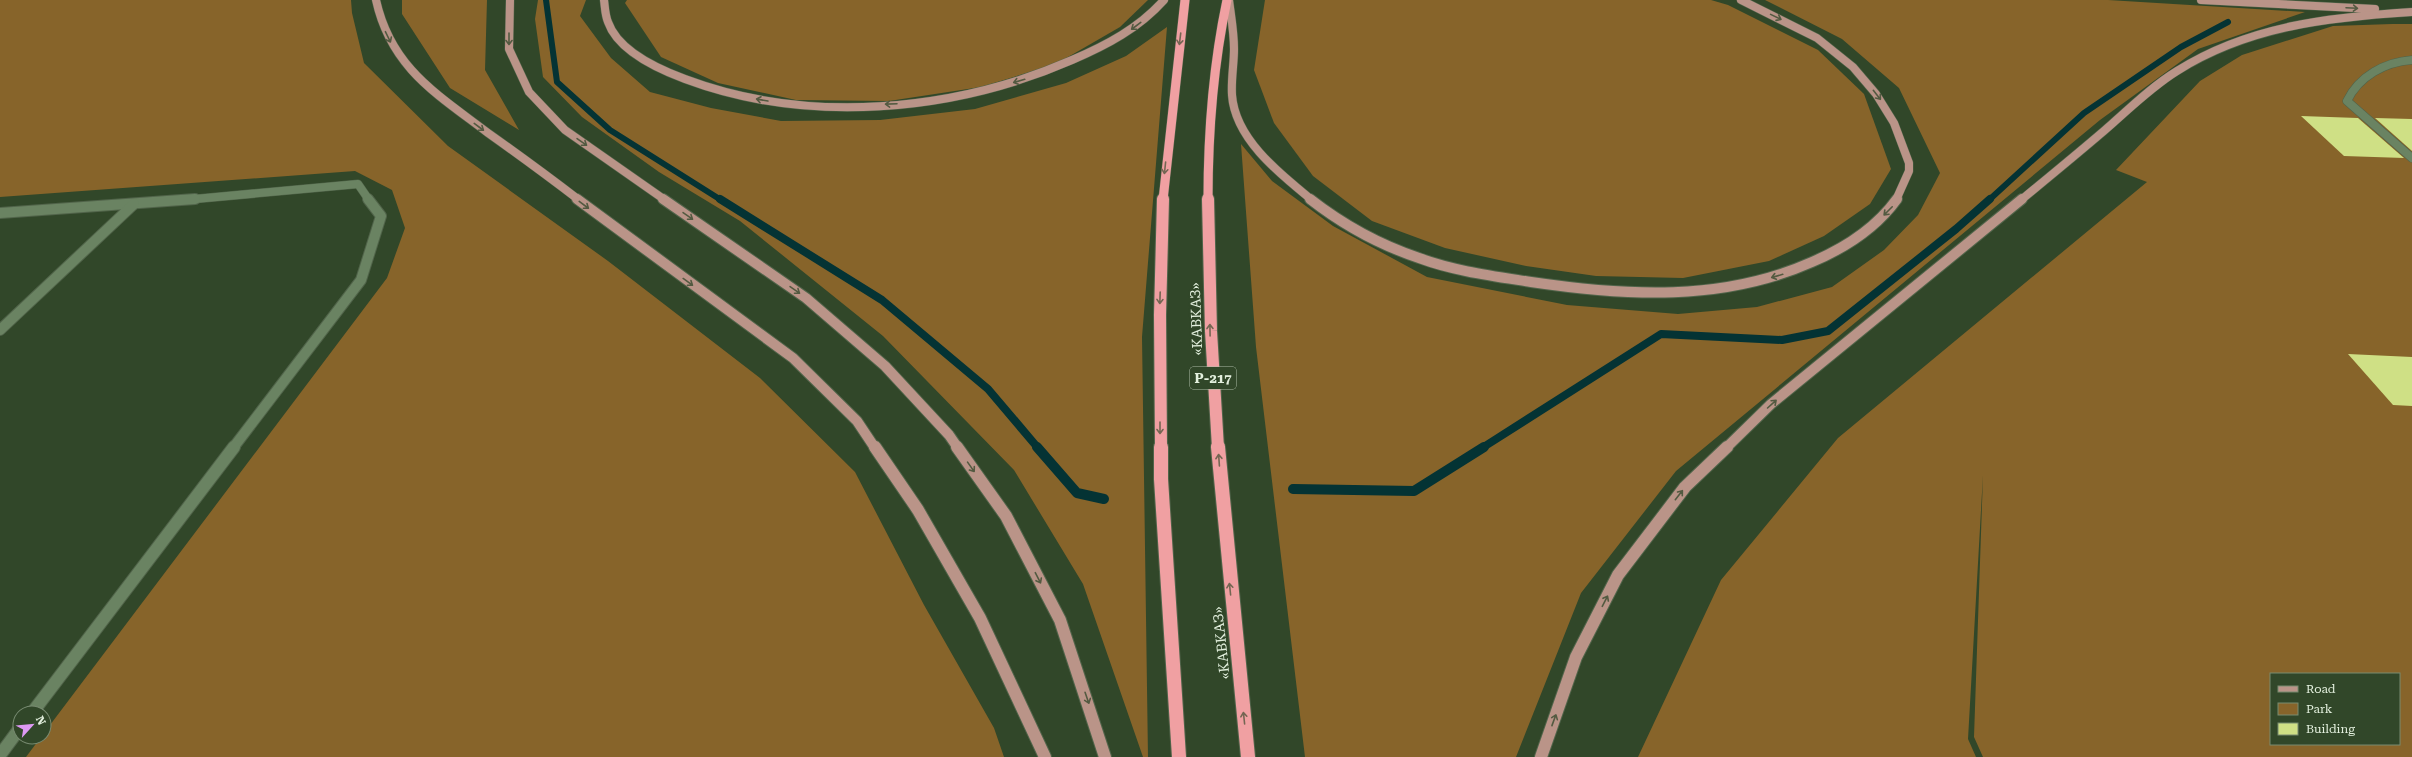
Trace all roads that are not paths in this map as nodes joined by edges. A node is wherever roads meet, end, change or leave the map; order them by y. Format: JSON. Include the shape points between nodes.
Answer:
{"nodes":[{"id":1,"x":376,"y":0,"type":"edge"},
{"id":2,"x":510,"y":0,"type":"edge"},
{"id":3,"x":604,"y":0,"type":"edge"},
{"id":4,"x":1164,"y":0,"type":"edge"},
{"id":5,"x":1185,"y":0,"type":"edge"},
{"id":6,"x":1228,"y":0,"type":"edge"},
{"id":7,"x":1741,"y":0,"type":"edge"},
{"id":8,"x":2201,"y":0,"type":"edge"},
{"id":9,"x":2412,"y":11,"type":"edge"},
{"id":10,"x":2412,"y":60,"type":"edge"},
{"id":11,"x":2412,"y":158,"type":"edge"},
{"id":12,"x":134,"y":204,"type":"junction"},
{"id":13,"x":0,"y":213,"type":"edge"},
{"id":14,"x":0,"y":330,"type":"edge"},
{"id":15,"x":38,"y":705,"type":"edge"},
{"id":16,"x":12,"y":739,"type":"edge"},
{"id":17,"x":0,"y":755,"type":"edge"},
{"id":18,"x":1046,"y":757,"type":"edge"},
{"id":19,"x":1105,"y":757,"type":"edge"},
{"id":20,"x":1179,"y":757,"type":"edge"},
{"id":21,"x":1248,"y":757,"type":"edge"},
{"id":22,"x":1541,"y":757,"type":"edge"}],
"edges":[{"from":1,"to":18,"type":"main road","one_way":true,"via":[[379,18],[396,53],[424,85],[793,358],[858,421],[918,510],[980,618]]},
{"from":2,"to":19,"type":"main road","one_way":true,"via":[[509,49],[529,92],[565,130],[806,298],[885,366],[949,435],[1006,516],[1060,620]]},
{"from":4,"to":3,"type":"main road","one_way":true,"via":[[1154,13],[1127,33],[1033,77],[977,93],[901,104],[836,106],[769,102],[733,95],[688,81],[652,64],[624,44],[608,24]]},
{"from":5,"to":20,"type":"highway","one_way":true,"via":[[1164,180],[1160,315],[1161,479]]},
{"from":7,"to":6,"type":"main road","one_way":true,"via":[[1826,44],[1860,73],[1888,109],[1904,143],[1910,170],[1896,202],[1868,230],[1838,250],[1798,270],[1751,283],[1697,292],[1644,293],[1580,288],[1474,272],[1408,254],[1361,232],[1322,208],[1280,172],[1250,140],[1234,103],[1234,40]]},
{"from":21,"to":6,"type":"highway","name":"«КАВКАЗ»","number":"Р-217","one_way":true,"via":[[1224,527],[1211,346],[1208,230],[1210,108],[1217,38]]},
{"from":8,"to":9,"type":"main road","one_way":true},
{"from":22,"to":9,"type":"main road","one_way":true,"via":[[1576,657],[1618,575],[1685,487],[1771,404],[2177,71],[2208,54],[2267,31],[2346,16]]},
{"from":10,"to":11,"type":"street","via":[[2394,63],[2367,76],[2350,93],[2347,101]]},
{"from":12,"to":13,"type":"street"},
{"from":12,"to":14,"type":"street"},
{"from":12,"to":15,"type":"street","via":[[358,184],[381,216],[361,280]]},
{"from":16,"to":17,"type":"street"}]}
